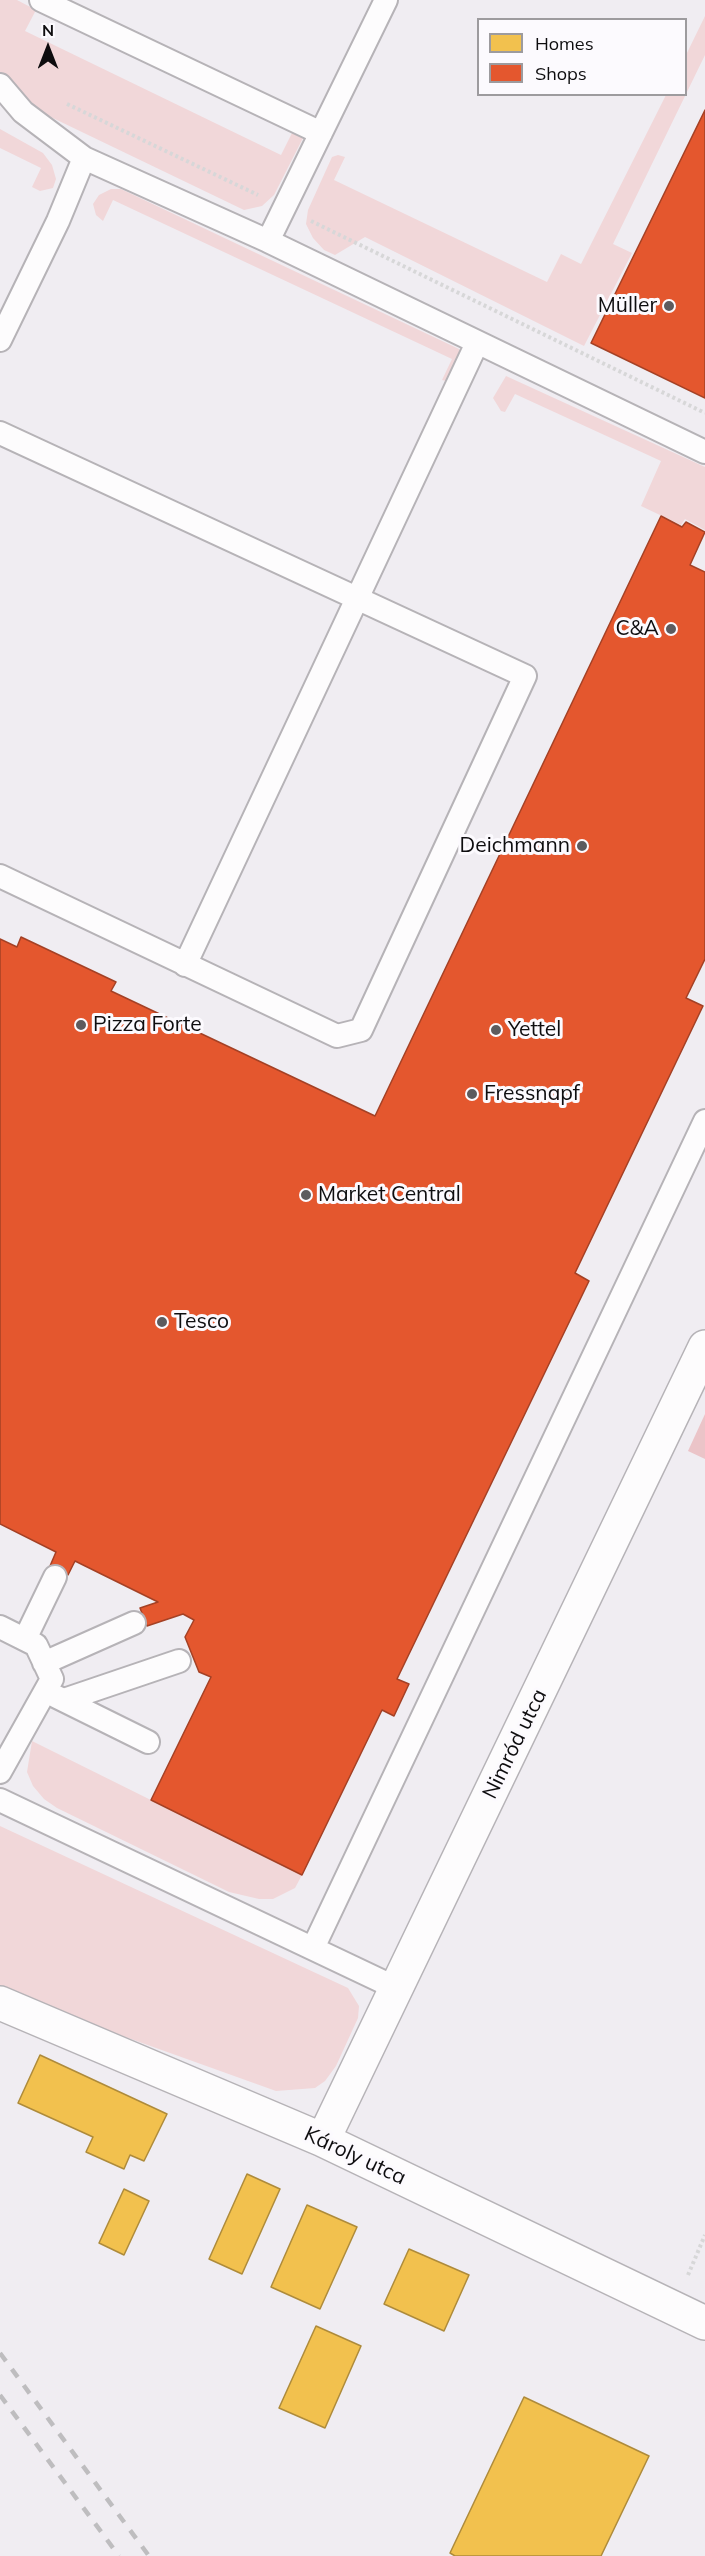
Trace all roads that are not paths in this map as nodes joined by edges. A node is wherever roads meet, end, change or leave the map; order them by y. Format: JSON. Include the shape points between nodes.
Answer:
{"nodes":[{"id":1,"x":386,"y":0,"type":"edge"},
{"id":2,"x":48,"y":2,"type":"edge"},
{"id":3,"x":0,"y":85,"type":"edge"},
{"id":4,"x":0,"y":101,"type":"edge"},
{"id":5,"x":23,"y":112,"type":"junction"},
{"id":6,"x":321,"y":133,"type":"junction"},
{"id":7,"x":84,"y":158,"type":"junction"},
{"id":8,"x":268,"y":241,"type":"junction"},
{"id":9,"x":0,"y":340,"type":"edge"},
{"id":10,"x":477,"y":343,"type":"junction"},
{"id":11,"x":0,"y":433,"type":"edge"},
{"id":12,"x":705,"y":452,"type":"edge"},
{"id":13,"x":357,"y":599,"type":"junction"},
{"id":14,"x":0,"y":876,"type":"edge"},
{"id":15,"x":185,"y":965,"type":"junction"},
{"id":16,"x":705,"y":1121,"type":"edge"},
{"id":17,"x":705,"y":1347,"type":"edge"},
{"id":18,"x":55,"y":1577,"type":"dead end"},
{"id":19,"x":134,"y":1623,"type":"dead end"},
{"id":20,"x":0,"y":1627,"type":"edge"},
{"id":21,"x":26,"y":1639,"type":"junction"},
{"id":22,"x":179,"y":1661,"type":"dead end"},
{"id":23,"x":44,"y":1663,"type":"junction"},
{"id":24,"x":55,"y":1695,"type":"junction"},
{"id":25,"x":148,"y":1742,"type":"dead end"},
{"id":26,"x":0,"y":1772,"type":"edge"},
{"id":27,"x":0,"y":1800,"type":"edge"},
{"id":28,"x":313,"y":1948,"type":"junction"},
{"id":29,"x":398,"y":1989,"type":"junction"},
{"id":30,"x":0,"y":2003,"type":"edge"},
{"id":31,"x":323,"y":2140,"type":"junction"},
{"id":32,"x":705,"y":2323,"type":"edge"}],
"edges":[{"from":1,"to":6,"type":"lane"},
{"from":2,"to":6,"type":"lane"},
{"from":3,"to":5,"type":"lane"},
{"from":4,"to":5,"type":"lane"},
{"from":5,"to":7,"type":"lane"},
{"from":6,"to":8,"type":"lane"},
{"from":7,"to":8,"type":"lane"},
{"from":7,"to":9,"type":"lane"},
{"from":8,"to":10,"type":"lane"},
{"from":10,"to":12,"type":"lane"},
{"from":10,"to":13,"type":"lane"},
{"from":11,"to":13,"type":"lane"},
{"from":13,"to":15,"type":"lane"},
{"from":13,"to":15,"type":"lane","via":[[525,676],[361,1030],[337,1036]]},
{"from":14,"to":15,"type":"lane"},
{"from":16,"to":28,"type":"lane"},
{"from":17,"to":29,"type":"street","name":"Nimród utca"},
{"from":18,"to":21,"type":"lane"},
{"from":19,"to":23,"type":"lane"},
{"from":20,"to":21,"type":"lane"},
{"from":21,"to":23,"type":"lane","via":[[36,1645]]},
{"from":22,"to":24,"type":"lane"},
{"from":23,"to":24,"type":"lane"},
{"from":24,"to":25,"type":"lane"},
{"from":24,"to":26,"type":"lane"},
{"from":27,"to":28,"type":"lane"},
{"from":28,"to":29,"type":"lane"},
{"from":29,"to":31,"type":"street","name":"Nimród utca"},
{"from":30,"to":31,"type":"street","name":"Károly utca"},
{"from":31,"to":32,"type":"street","name":"Károly utca"}]}
